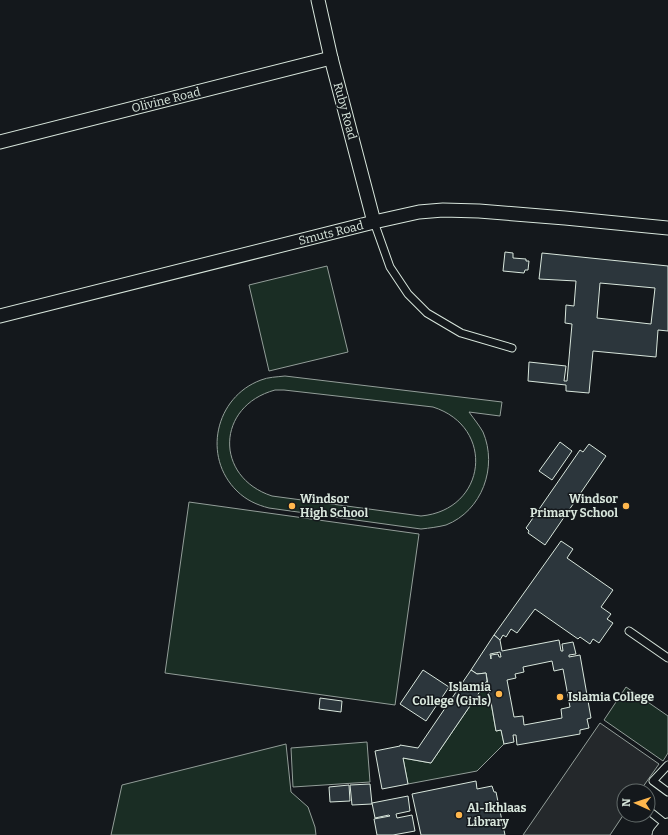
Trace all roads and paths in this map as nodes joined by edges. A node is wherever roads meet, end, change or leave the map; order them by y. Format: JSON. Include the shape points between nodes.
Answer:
{"nodes":[{"id":1,"x":318,"y":0,"type":"edge"},
{"id":2,"x":331,"y":58,"type":"junction"},
{"id":3,"x":0,"y":142,"type":"edge"},
{"id":4,"x":374,"y":222,"type":"junction"},
{"id":5,"x":668,"y":228,"type":"edge"},
{"id":6,"x":0,"y":316,"type":"edge"},
{"id":7,"x":512,"y":348,"type":"dead end"},
{"id":8,"x":629,"y":631,"type":"dead end"},
{"id":9,"x":668,"y":658,"type":"edge"},
{"id":10,"x":668,"y":765,"type":"edge"},
{"id":11,"x":668,"y":792,"type":"edge"},
{"id":12,"x":656,"y":817,"type":"edge"},
{"id":13,"x":668,"y":827,"type":"edge"},
{"id":14,"x":662,"y":835,"type":"edge"}],
"edges":[{"from":1,"to":2,"type":"street","name":"Ruby Road"},
{"from":2,"to":3,"type":"street","name":"Olivine Road"},
{"from":2,"to":4,"type":"street","name":"Ruby Road"},
{"from":4,"to":5,"type":"street","name":"Smuts Road","via":[[419,212],[443,210]]},
{"from":4,"to":6,"type":"street","name":"Smuts Road"},
{"from":4,"to":7,"type":"lane","via":[[390,267],[408,294],[427,313],[461,333]]},
{"from":8,"to":9,"type":"lane"},
{"from":10,"to":11,"type":"lane","via":[[653,781]]},
{"from":12,"to":13,"type":"lane"},
{"from":13,"to":14,"type":"street"}]}
